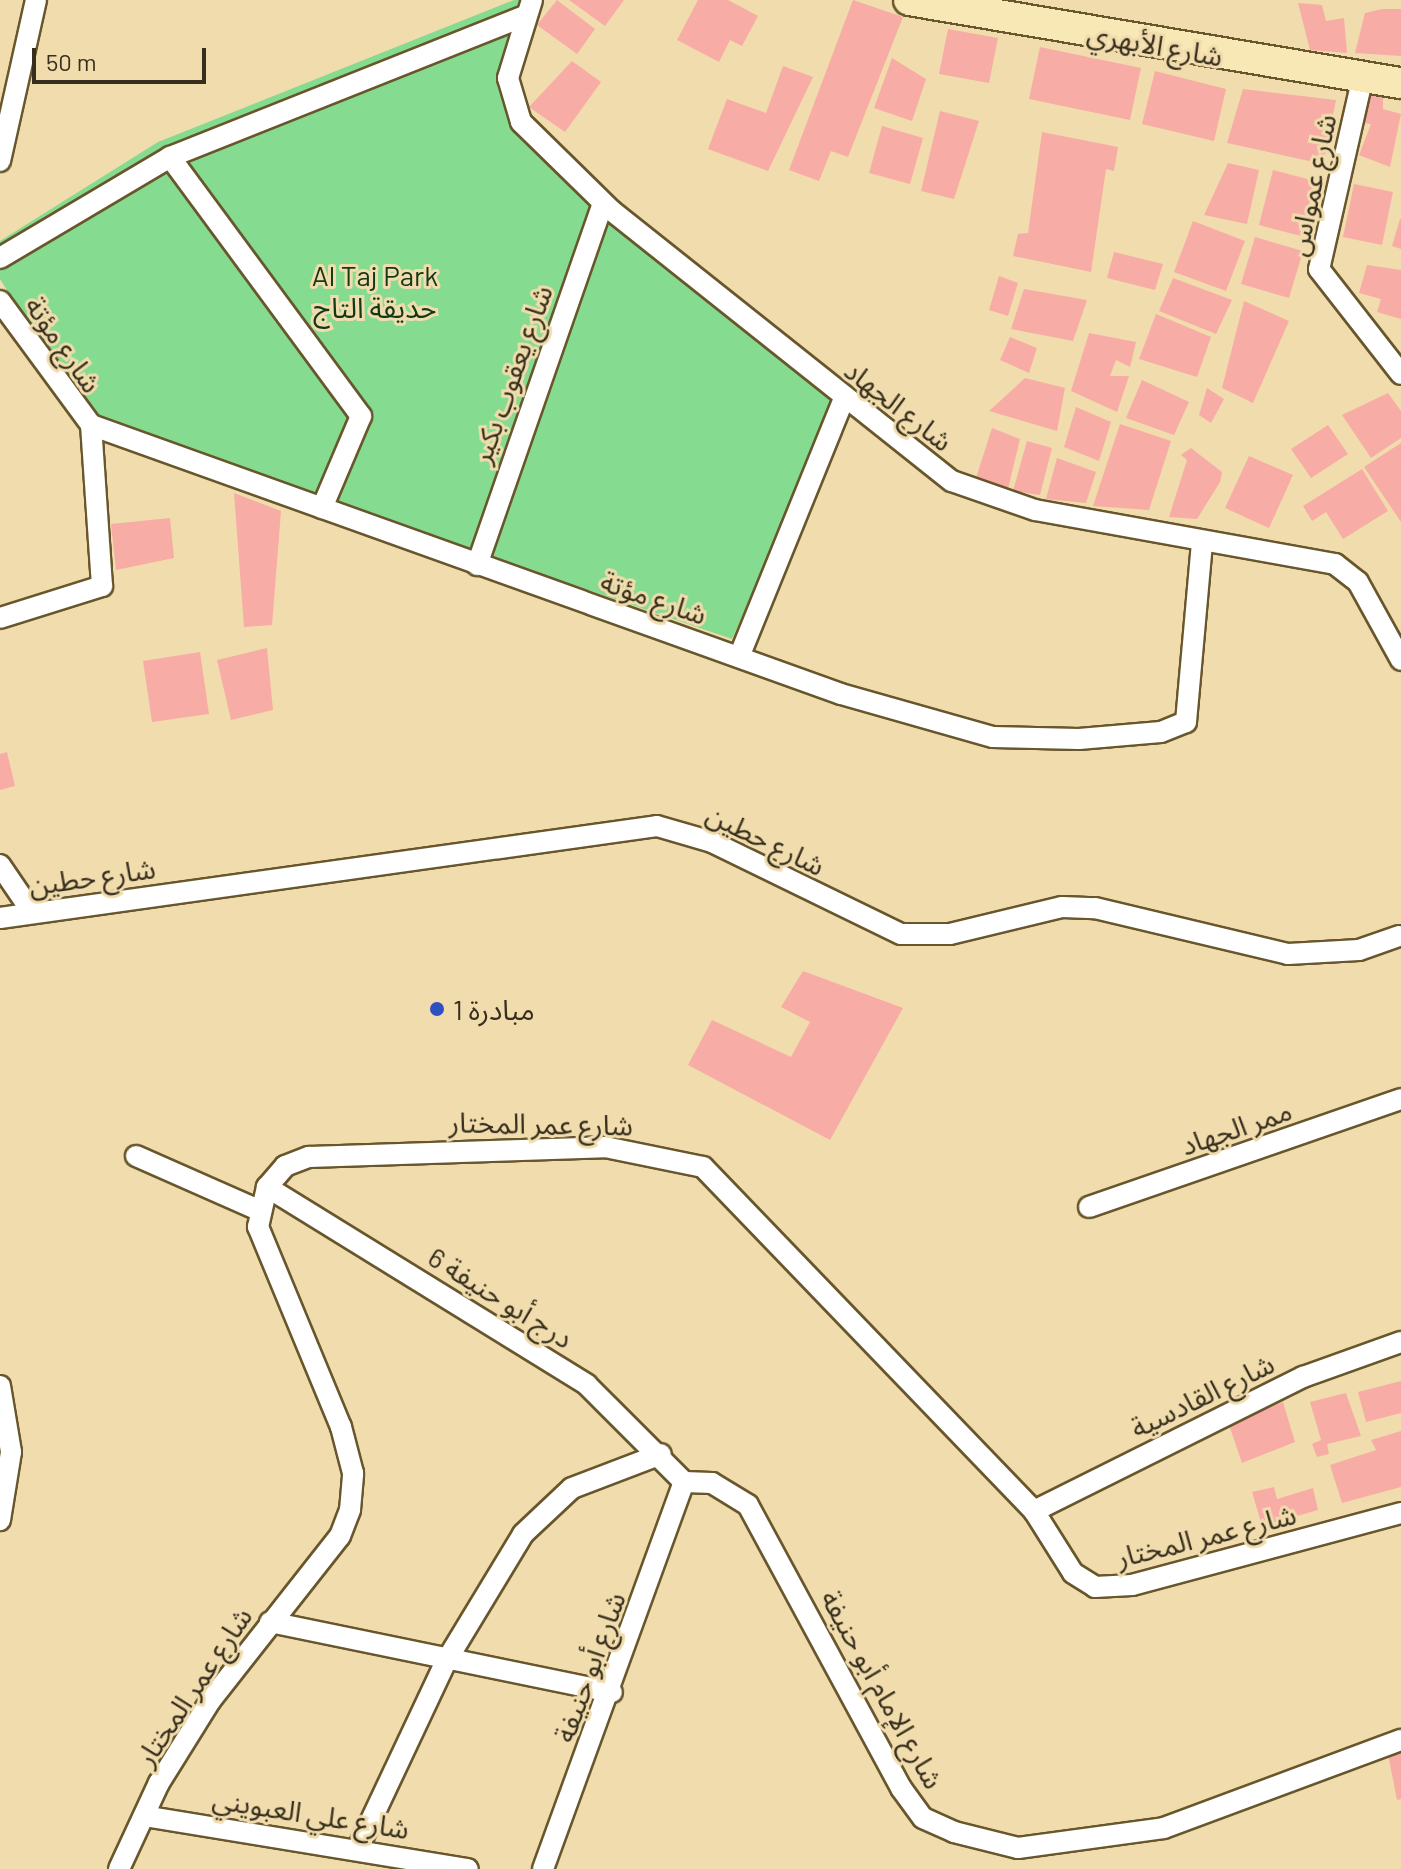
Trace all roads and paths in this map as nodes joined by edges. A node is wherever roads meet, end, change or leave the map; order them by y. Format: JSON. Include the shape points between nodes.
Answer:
{"nodes":[{"id":1,"x":36,"y":0,"type":"edge"},
{"id":2,"x":909,"y":0,"type":"edge"},
{"id":3,"x":528,"y":8,"type":"edge"},
{"id":4,"x":1363,"y":76,"type":"junction"},
{"id":5,"x":1401,"y":83,"type":"edge"},
{"id":6,"x":170,"y":157,"type":"junction"},
{"id":7,"x":0,"y":161,"type":"edge"},
{"id":8,"x":603,"y":203,"type":"junction"},
{"id":9,"x":0,"y":258,"type":"edge"},
{"id":10,"x":0,"y":301,"type":"edge"},
{"id":11,"x":1401,"y":374,"type":"edge"},
{"id":12,"x":844,"y":398,"type":"junction"},
{"id":13,"x":91,"y":425,"type":"junction"},
{"id":14,"x":322,"y":508,"type":"junction"},
{"id":15,"x":1202,"y":542,"type":"junction"},
{"id":16,"x":477,"y":565,"type":"junction"},
{"id":17,"x":0,"y":618,"type":"edge"},
{"id":18,"x":739,"y":657,"type":"junction"},
{"id":19,"x":1401,"y":660,"type":"edge"},
{"id":20,"x":0,"y":865,"type":"edge"},
{"id":21,"x":32,"y":912,"type":"junction"},
{"id":22,"x":0,"y":918,"type":"edge"},
{"id":23,"x":1400,"y":936,"type":"edge"},
{"id":24,"x":1401,"y":1099,"type":"edge"},
{"id":25,"x":136,"y":1156,"type":"dead end"},
{"id":26,"x":267,"y":1187,"type":"junction"},
{"id":27,"x":1089,"y":1207,"type":"dead end"},
{"id":28,"x":256,"y":1209,"type":"junction"},
{"id":29,"x":1401,"y":1342,"type":"edge"},
{"id":30,"x":0,"y":1386,"type":"edge"},
{"id":31,"x":661,"y":1454,"type":"junction"},
{"id":32,"x":684,"y":1482,"type":"junction"},
{"id":33,"x":1034,"y":1511,"type":"junction"},
{"id":34,"x":1401,"y":1513,"type":"edge"},
{"id":35,"x":0,"y":1520,"type":"edge"},
{"id":36,"x":270,"y":1622,"type":"junction"},
{"id":37,"x":445,"y":1663,"type":"junction"},
{"id":38,"x":612,"y":1692,"type":"junction"},
{"id":39,"x":1401,"y":1740,"type":"edge"},
{"id":40,"x":144,"y":1816,"type":"junction"},
{"id":41,"x":359,"y":1846,"type":"junction"},
{"id":42,"x":119,"y":1869,"type":"edge"},
{"id":43,"x":468,"y":1869,"type":"edge"},
{"id":44,"x":543,"y":1869,"type":"edge"}],
"edges":[{"from":1,"to":7,"type":"street"},
{"from":2,"to":4,"type":"street","name":"شارع الأبهري"},
{"from":3,"to":6,"type":"street"},
{"from":3,"to":8,"type":"street","name":"شارع الجهاد","via":[[508,78],[514,107]]},
{"from":4,"to":5,"type":"street","name":"شارع الأبهري"},
{"from":4,"to":11,"type":"street","name":"شارع عمواس","via":[[1319,269]]},
{"from":6,"to":9,"type":"street"},
{"from":6,"to":14,"type":"street","via":[[361,416]]},
{"from":8,"to":12,"type":"street","name":"شارع الجهاد"},
{"from":8,"to":16,"type":"street","name":"شارع يعقوب بكير"},
{"from":10,"to":13,"type":"street","name":"شارع مؤتة"},
{"from":12,"to":15,"type":"street","name":"شارع الجهاد","via":[[982,496]]},
{"from":12,"to":18,"type":"street"},
{"from":13,"to":14,"type":"street","name":"شارع مؤتة"},
{"from":13,"to":17,"type":"street","via":[[102,586]]},
{"from":14,"to":16,"type":"street","name":"شارع مؤتة"},
{"from":15,"to":18,"type":"street","name":"شارع مؤتة","via":[[1189,714],[1161,732],[993,737],[908,716]]},
{"from":15,"to":19,"type":"street","name":"شارع الجهاد","via":[[1276,548],[1335,564],[1358,582]]},
{"from":16,"to":18,"type":"street","name":"شارع مؤتة"},
{"from":20,"to":21,"type":"street"},
{"from":21,"to":22,"type":"street","name":"شارع حطين"},
{"from":21,"to":23,"type":"street","name":"شارع حطين","via":[[657,826],[712,842],[901,934],[950,934],[1062,907],[1095,908],[1288,954],[1359,950]]},
{"from":24,"to":27,"type":"street","name":"ممر الجهاد"},
{"from":25,"to":28,"type":"street"},
{"from":26,"to":28,"type":"street","name":"شارع عمر المختار"},
{"from":26,"to":31,"type":"street","name":"درج أبو حنيفة 6","via":[[575,1377]]},
{"from":26,"to":33,"type":"street","name":"شارع عمر المختار","via":[[285,1166],[309,1157],[499,1147],[605,1147],[703,1167]]},
{"from":28,"to":36,"type":"street","name":"شارع عمر المختار","via":[[278,1282],[341,1427],[354,1493],[340,1536]]},
{"from":29,"to":33,"type":"street","name":"شارع القادسية","via":[[1291,1382]]},
{"from":30,"to":35,"type":"street","via":[[11,1452]]},
{"from":31,"to":32,"type":"street","name":"درج أبو حنيفة 6"},
{"from":31,"to":37,"type":"street","via":[[572,1488],[523,1534]]},
{"from":32,"to":38,"type":"street","name":"شارع أبو حنيفة"},
{"from":32,"to":39,"type":"street","name":"شارع الإمام أبو حنيفة","via":[[712,1483],[748,1505],[901,1788],[923,1818],[954,1832],[1018,1848],[1164,1828]]},
{"from":33,"to":34,"type":"street","name":"شارع عمر المختار","via":[[1073,1573],[1095,1587],[1113,1589]]},
{"from":36,"to":37,"type":"street"},
{"from":36,"to":40,"type":"street","name":"شارع عمر المختار","via":[[210,1701]]},
{"from":37,"to":38,"type":"street"},
{"from":37,"to":41,"type":"street"},
{"from":38,"to":44,"type":"street","name":"شارع أبو حنيفة"},
{"from":40,"to":41,"type":"street","name":"شارع علي العبويني"},
{"from":40,"to":42,"type":"street","name":"شارع عمر المختار"},
{"from":41,"to":43,"type":"street","name":"شارع علي العبويني"}]}
